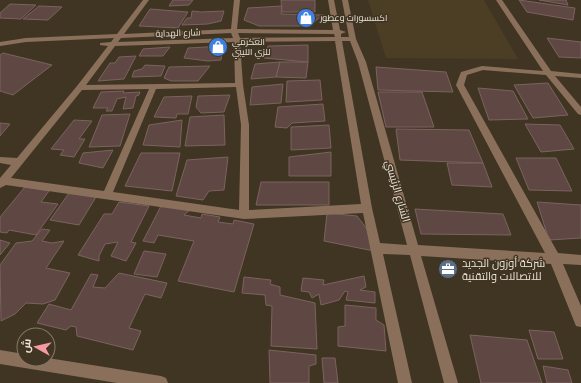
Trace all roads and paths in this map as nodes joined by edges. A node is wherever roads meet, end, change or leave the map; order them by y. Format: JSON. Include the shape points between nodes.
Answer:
{"nodes":[{"id":1,"x":146,"y":0,"type":"edge"},
{"id":2,"x":237,"y":0,"type":"edge"},
{"id":3,"x":331,"y":0,"type":"edge"},
{"id":4,"x":345,"y":0,"type":"edge"},
{"id":5,"x":499,"y":0,"type":"edge"},
{"id":6,"x":234,"y":31,"type":"junction"},
{"id":7,"x":337,"y":33,"type":"junction"},
{"id":8,"x":352,"y":35,"type":"junction"},
{"id":9,"x":119,"y":36,"type":"junction"},
{"id":10,"x":237,"y":40,"type":"junction"},
{"id":11,"x":338,"y":40,"type":"junction"},
{"id":12,"x":2,"y":43,"type":"edge"},
{"id":13,"x":114,"y":44,"type":"junction"},
{"id":14,"x":548,"y":73,"type":"junction"},
{"id":15,"x":581,"y":76,"type":"edge"},
{"id":16,"x":240,"y":85,"type":"junction"},
{"id":17,"x":80,"y":88,"type":"junction"},
{"id":18,"x":153,"y":88,"type":"junction"},
{"id":19,"x":581,"y":112,"type":"edge"},
{"id":20,"x":0,"y":160,"type":"edge"},
{"id":21,"x":20,"y":162,"type":"junction"},
{"id":22,"x":2,"y":183,"type":"edge"},
{"id":23,"x":107,"y":195,"type":"junction"},
{"id":24,"x":366,"y":208,"type":"junction"},
{"id":25,"x":244,"y":215,"type":"junction"},
{"id":26,"x":376,"y":248,"type":"junction"},
{"id":27,"x":414,"y":249,"type":"junction"},
{"id":28,"x":554,"y":258,"type":"junction"},
{"id":29,"x":581,"y":260,"type":"edge"},
{"id":30,"x":581,"y":321,"type":"edge"},
{"id":31,"x":0,"y":356,"type":"edge"},
{"id":32,"x":161,"y":383,"type":"edge"},
{"id":33,"x":405,"y":383,"type":"edge"},
{"id":34,"x":451,"y":383,"type":"edge"}],
"edges":[{"from":1,"to":9,"type":"street"},
{"from":2,"to":6,"type":"street"},
{"from":3,"to":7,"type":"street"},
{"from":4,"to":8,"type":"street","name":"الشارع الرئيسي"},
{"from":5,"to":14,"type":"street"},
{"from":6,"to":7,"type":"street","name":"شارع الهداية"},
{"from":6,"to":9,"type":"street","name":"شارع الهداية"},
{"from":6,"to":10,"type":"street"},
{"from":7,"to":8,"type":"street","name":"شارع الهداية"},
{"from":7,"to":11,"type":"street"},
{"from":8,"to":11,"type":"street","name":"شارع الهداية"},
{"from":8,"to":27,"type":"street","name":"الشارع الرئيسي","via":[[362,62]]},
{"from":9,"to":12,"type":"street","name":"شارع الهداية"},
{"from":9,"to":13,"type":"street"},
{"from":10,"to":11,"type":"street","name":"شارع الهداية"},
{"from":10,"to":13,"type":"street","name":"شارع الهداية"},
{"from":10,"to":16,"type":"street"},
{"from":11,"to":24,"type":"street"},
{"from":12,"to":13,"type":"street","name":"شارع الهداية"},
{"from":13,"to":17,"type":"street"},
{"from":14,"to":15,"type":"street"},
{"from":14,"to":19,"type":"street"},
{"from":14,"to":28,"type":"street","via":[[482,68],[464,74],[460,85]]},
{"from":16,"to":18,"type":"street"},
{"from":16,"to":25,"type":"street","via":[[245,125]]},
{"from":17,"to":18,"type":"street"},
{"from":17,"to":21,"type":"street"},
{"from":18,"to":23,"type":"street"},
{"from":20,"to":21,"type":"street"},
{"from":21,"to":22,"type":"street"},
{"from":22,"to":23,"type":"street"},
{"from":23,"to":25,"type":"street"},
{"from":24,"to":25,"type":"street"},
{"from":24,"to":26,"type":"street"},
{"from":26,"to":27,"type":"street"},
{"from":26,"to":33,"type":"street"},
{"from":27,"to":28,"type":"street"},
{"from":27,"to":34,"type":"street","name":"الشارع الرئيسي"},
{"from":28,"to":29,"type":"street"},
{"from":28,"to":30,"type":"street"},
{"from":31,"to":32,"type":"street"}]}
